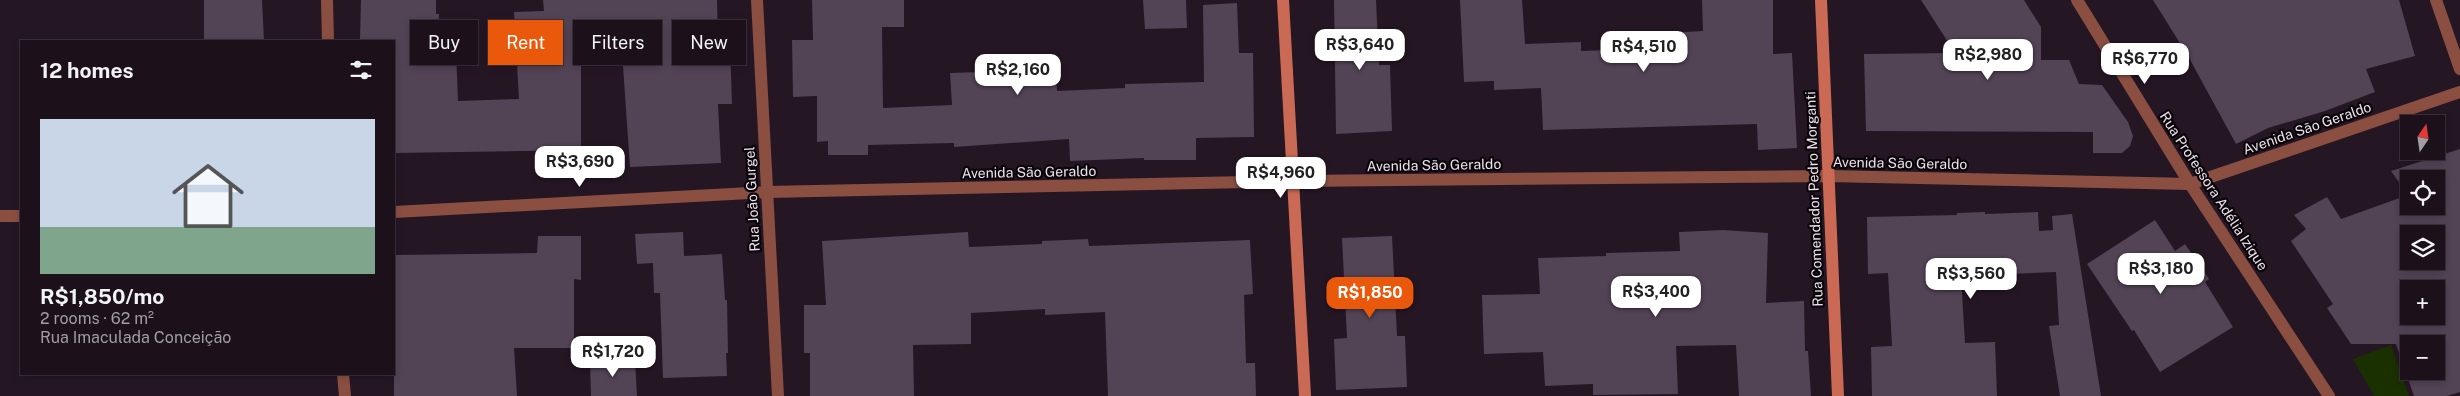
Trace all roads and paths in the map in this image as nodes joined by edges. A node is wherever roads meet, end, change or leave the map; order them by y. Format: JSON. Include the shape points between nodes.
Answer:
{"nodes":[{"id":1,"x":327,"y":0,"type":"edge"},
{"id":2,"x":757,"y":0,"type":"edge"},
{"id":3,"x":1283,"y":0,"type":"edge"},
{"id":4,"x":1821,"y":0,"type":"edge"},
{"id":5,"x":2076,"y":0,"type":"edge"},
{"id":6,"x":2436,"y":0,"type":"edge"},
{"id":7,"x":328,"y":40,"type":"edge"},
{"id":8,"x":2460,"y":69,"type":"edge"},
{"id":9,"x":2460,"y":92,"type":"edge"},
{"id":10,"x":1828,"y":176,"type":"junction"},
{"id":11,"x":1294,"y":181,"type":"junction"},
{"id":12,"x":2190,"y":184,"type":"junction"},
{"id":13,"x":767,"y":192,"type":"junction"},
{"id":14,"x":395,"y":212,"type":"edge"},
{"id":15,"x":0,"y":216,"type":"edge"},
{"id":16,"x":20,"y":216,"type":"edge"},
{"id":17,"x":344,"y":375,"type":"edge"},
{"id":18,"x":345,"y":396,"type":"edge"},
{"id":19,"x":778,"y":396,"type":"edge"},
{"id":20,"x":1305,"y":396,"type":"edge"},
{"id":21,"x":1838,"y":396,"type":"edge"},
{"id":22,"x":2329,"y":396,"type":"edge"}],
"edges":[{"from":1,"to":7,"type":"street"},
{"from":2,"to":13,"type":"street","name":"Rua João Gurgel"},
{"from":3,"to":11,"type":"street"},
{"from":4,"to":10,"type":"street","name":"Rua Comendador Pedro Morganti"},
{"from":5,"to":12,"type":"street","name":"Rua Professora Adélia Izique"},
{"from":6,"to":8,"type":"street"},
{"from":9,"to":12,"type":"street","name":"Avenida São Geraldo"},
{"from":10,"to":11,"type":"street","name":"Avenida São Geraldo"},
{"from":10,"to":12,"type":"street","name":"Avenida São Geraldo"},
{"from":10,"to":21,"type":"street","name":"Rua Comendador Pedro Morganti"},
{"from":11,"to":13,"type":"street","name":"Avenida São Geraldo"},
{"from":11,"to":20,"type":"street"},
{"from":12,"to":22,"type":"street","name":"Rua Professora Adélia Izique"},
{"from":13,"to":14,"type":"street","name":"Avenida São Geraldo"},
{"from":13,"to":19,"type":"street","name":"Rua João Gurgel"},
{"from":15,"to":16,"type":"street"},
{"from":17,"to":18,"type":"street"}]}
